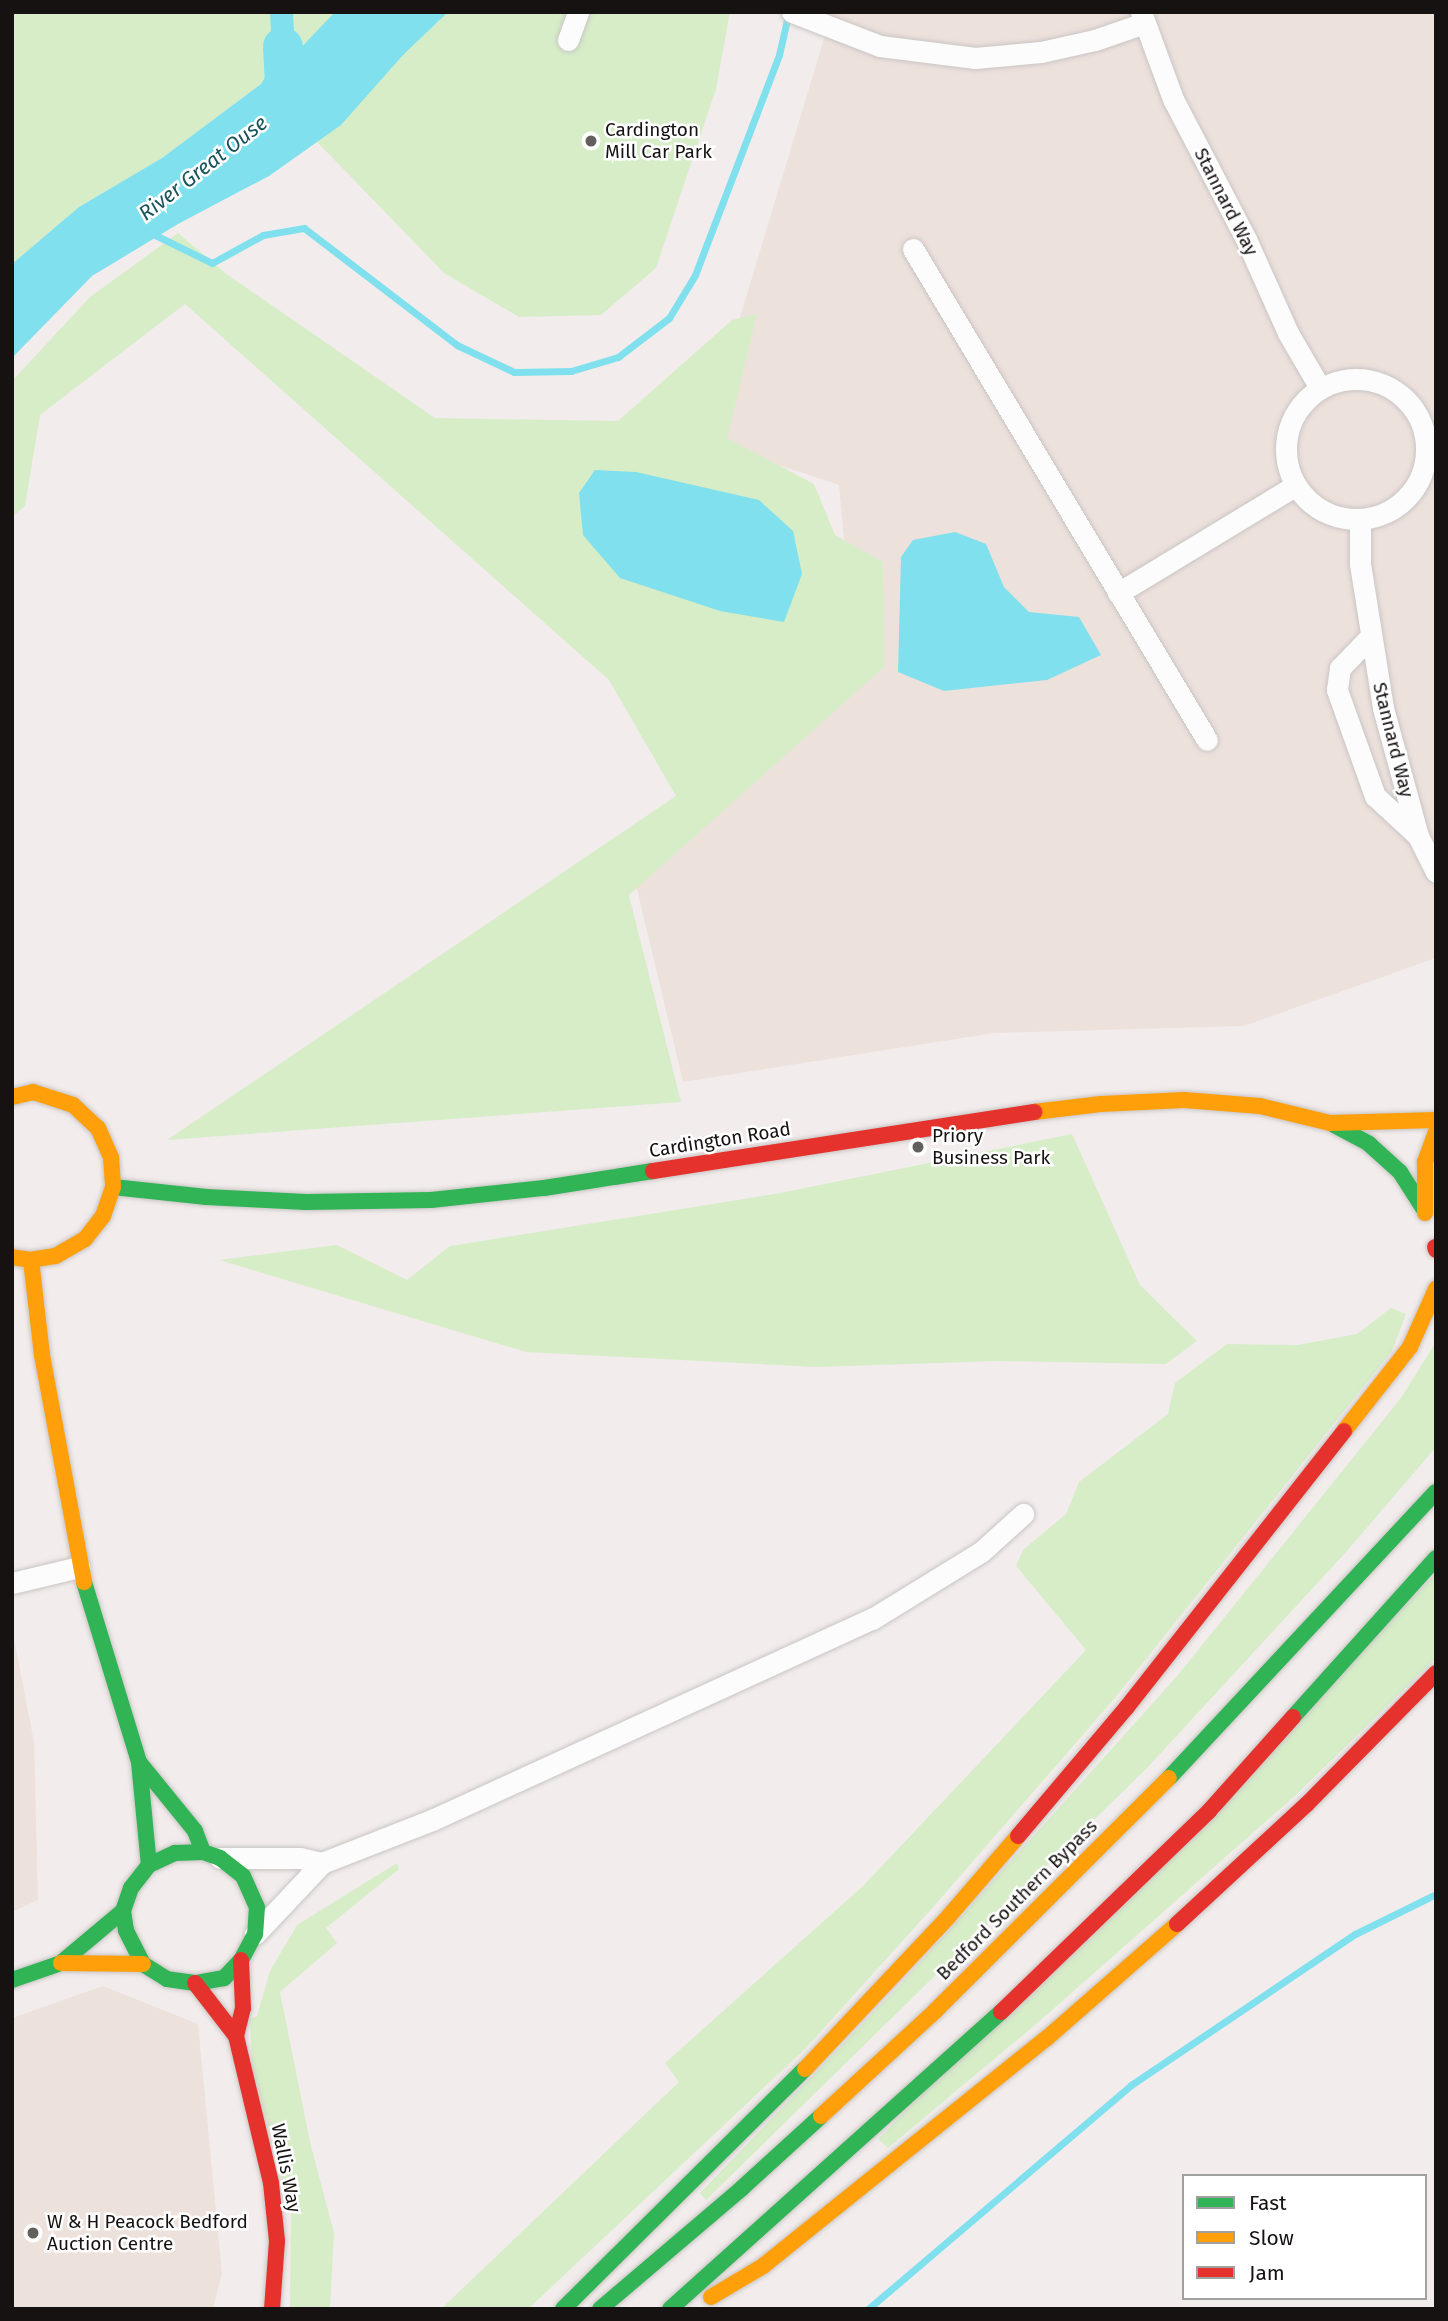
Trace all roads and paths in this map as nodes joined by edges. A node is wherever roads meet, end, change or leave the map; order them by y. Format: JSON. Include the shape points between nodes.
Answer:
{"nodes":[{"id":1,"x":578,"y":12,"type":"edge"},
{"id":2,"x":792,"y":12,"type":"edge"},
{"id":3,"x":1142,"y":18,"type":"edge"},
{"id":4,"x":568,"y":40,"type":"dead end"},
{"id":5,"x":913,"y":249,"type":"dead end"},
{"id":6,"x":1320,"y":388,"type":"junction"},
{"id":7,"x":1431,"y":434,"type":"edge"},
{"id":8,"x":1295,"y":486,"type":"junction"},
{"id":9,"x":1360,"y":520,"type":"junction"},
{"id":10,"x":1118,"y":593,"type":"junction"},
{"id":11,"x":1369,"y":638,"type":"junction"},
{"id":12,"x":1207,"y":740,"type":"dead end"},
{"id":13,"x":1418,"y":836,"type":"junction"},
{"id":14,"x":1436,"y":872,"type":"edge"},
{"id":15,"x":12,"y":1097,"type":"edge"},
{"id":16,"x":1436,"y":1120,"type":"edge"},
{"id":17,"x":1330,"y":1123,"type":"junction"},
{"id":18,"x":1436,"y":1132,"type":"edge"},
{"id":19,"x":113,"y":1187,"type":"junction"},
{"id":20,"x":1423,"y":1208,"type":"junction"},
{"id":21,"x":1436,"y":1249,"type":"edge"},
{"id":22,"x":12,"y":1257,"type":"edge"},
{"id":23,"x":31,"y":1260,"type":"junction"},
{"id":24,"x":1436,"y":1289,"type":"edge"},
{"id":25,"x":1436,"y":1492,"type":"edge"},
{"id":26,"x":1023,"y":1514,"type":"dead end"},
{"id":27,"x":1436,"y":1558,"type":"edge"},
{"id":28,"x":79,"y":1567,"type":"junction"},
{"id":29,"x":12,"y":1583,"type":"edge"},
{"id":30,"x":1436,"y":1673,"type":"edge"},
{"id":31,"x":139,"y":1762,"type":"junction"},
{"id":32,"x":212,"y":1855,"type":"junction"},
{"id":33,"x":322,"y":1863,"type":"junction"},
{"id":34,"x":149,"y":1865,"type":"junction"},
{"id":35,"x":124,"y":1911,"type":"junction"},
{"id":36,"x":255,"y":1934,"type":"junction"},
{"id":37,"x":241,"y":1960,"type":"junction"},
{"id":38,"x":61,"y":1963,"type":"junction"},
{"id":39,"x":144,"y":1964,"type":"junction"},
{"id":40,"x":12,"y":1980,"type":"edge"},
{"id":41,"x":195,"y":1983,"type":"junction"},
{"id":42,"x":236,"y":2036,"type":"junction"},
{"id":43,"x":272,"y":2309,"type":"edge"},
{"id":44,"x":564,"y":2309,"type":"edge"},
{"id":45,"x":600,"y":2309,"type":"edge"},
{"id":46,"x":670,"y":2309,"type":"edge"},
{"id":47,"x":690,"y":2309,"type":"edge"}],
"edges":[{"from":1,"to":4,"type":"street"},
{"from":2,"to":3,"type":"street","via":[[880,46],[975,58],[1041,52],[1095,40]]},
{"from":3,"to":6,"type":"street","name":"Stannard Way","via":[[1173,99],[1246,239],[1288,333]]},
{"from":5,"to":10,"type":"street"},
{"from":6,"to":7,"type":"street","via":[[1347,379],[1377,381],[1400,393]]},
{"from":6,"to":8,"type":"street","via":[[1299,407],[1288,429],[1285,459]]},
{"from":7,"to":9,"type":"street","via":[[1418,485],[1404,502],[1386,514]]},
{"from":8,"to":9,"type":"street","via":[[1309,503],[1331,516]]},
{"from":8,"to":10,"type":"street"},
{"from":9,"to":11,"type":"street","name":"Stannard Way"},
{"from":10,"to":12,"type":"street"},
{"from":11,"to":13,"type":"street","name":"Stannard Way"},
{"from":11,"to":13,"type":"street","via":[[1340,668],[1337,690],[1375,796]]},
{"from":13,"to":14,"type":"street","name":"Stannard Way"},
{"from":15,"to":19,"type":"main road","via":[[33,1092],[73,1105],[98,1128],[111,1157]]},
{"from":16,"to":17,"type":"main road","name":"Cardington Road"},
{"from":17,"to":19,"type":"main road","name":"Cardington Road","via":[[1259,1106],[1184,1100],[1101,1104],[557,1186],[431,1200],[306,1202]]},
{"from":17,"to":20,"type":"main road","name":"Cardington Road","via":[[1369,1144],[1400,1172]]},
{"from":18,"to":20,"type":"main road","via":[[1425,1163]]},
{"from":19,"to":23,"type":"main road","via":[[103,1216],[85,1239],[55,1256]]},
{"from":20,"to":21,"type":"main road"},
{"from":22,"to":23,"type":"main road"},
{"from":23,"to":28,"type":"main road","via":[[42,1355]]},
{"from":24,"to":44,"type":"main road","via":[[1410,1347],[1127,1707],[949,1916],[814,2060]]},
{"from":25,"to":45,"type":"main road","name":"Bedford Southern Bypass","via":[[1166,1781],[935,2011],[742,2188]]},
{"from":26,"to":33,"type":"street","via":[[981,1552],[872,1619],[432,1820]]},
{"from":27,"to":46,"type":"main road","via":[[1209,1811],[978,2034]]},
{"from":28,"to":29,"type":"street"},
{"from":28,"to":31,"type":"main road"},
{"from":30,"to":47,"type":"main road","via":[[1205,1900],[1047,2038],[763,2266]]},
{"from":31,"to":32,"type":"main road"},
{"from":31,"to":34,"type":"main road"},
{"from":32,"to":33,"type":"street","via":[[300,1857]]},
{"from":32,"to":34,"type":"main road","via":[[175,1853]]},
{"from":32,"to":36,"type":"main road","via":[[238,1870],[251,1888],[257,1907]]},
{"from":33,"to":36,"type":"street"},
{"from":34,"to":35,"type":"main road","via":[[131,1888]]},
{"from":35,"to":38,"type":"main road"},
{"from":35,"to":39,"type":"main road","via":[[127,1930]]},
{"from":36,"to":37,"type":"main road"},
{"from":37,"to":41,"type":"main road","via":[[224,1978]]},
{"from":37,"to":42,"type":"main road","name":"Wallis Way","via":[[243,2008]]},
{"from":38,"to":39,"type":"main road"},
{"from":38,"to":40,"type":"main road"},
{"from":39,"to":41,"type":"main road","via":[[167,1979]]},
{"from":41,"to":42,"type":"main road","name":"Wallis Way"},
{"from":42,"to":43,"type":"main road","name":"Wallis Way","via":[[271,2183],[277,2241]]}]}
